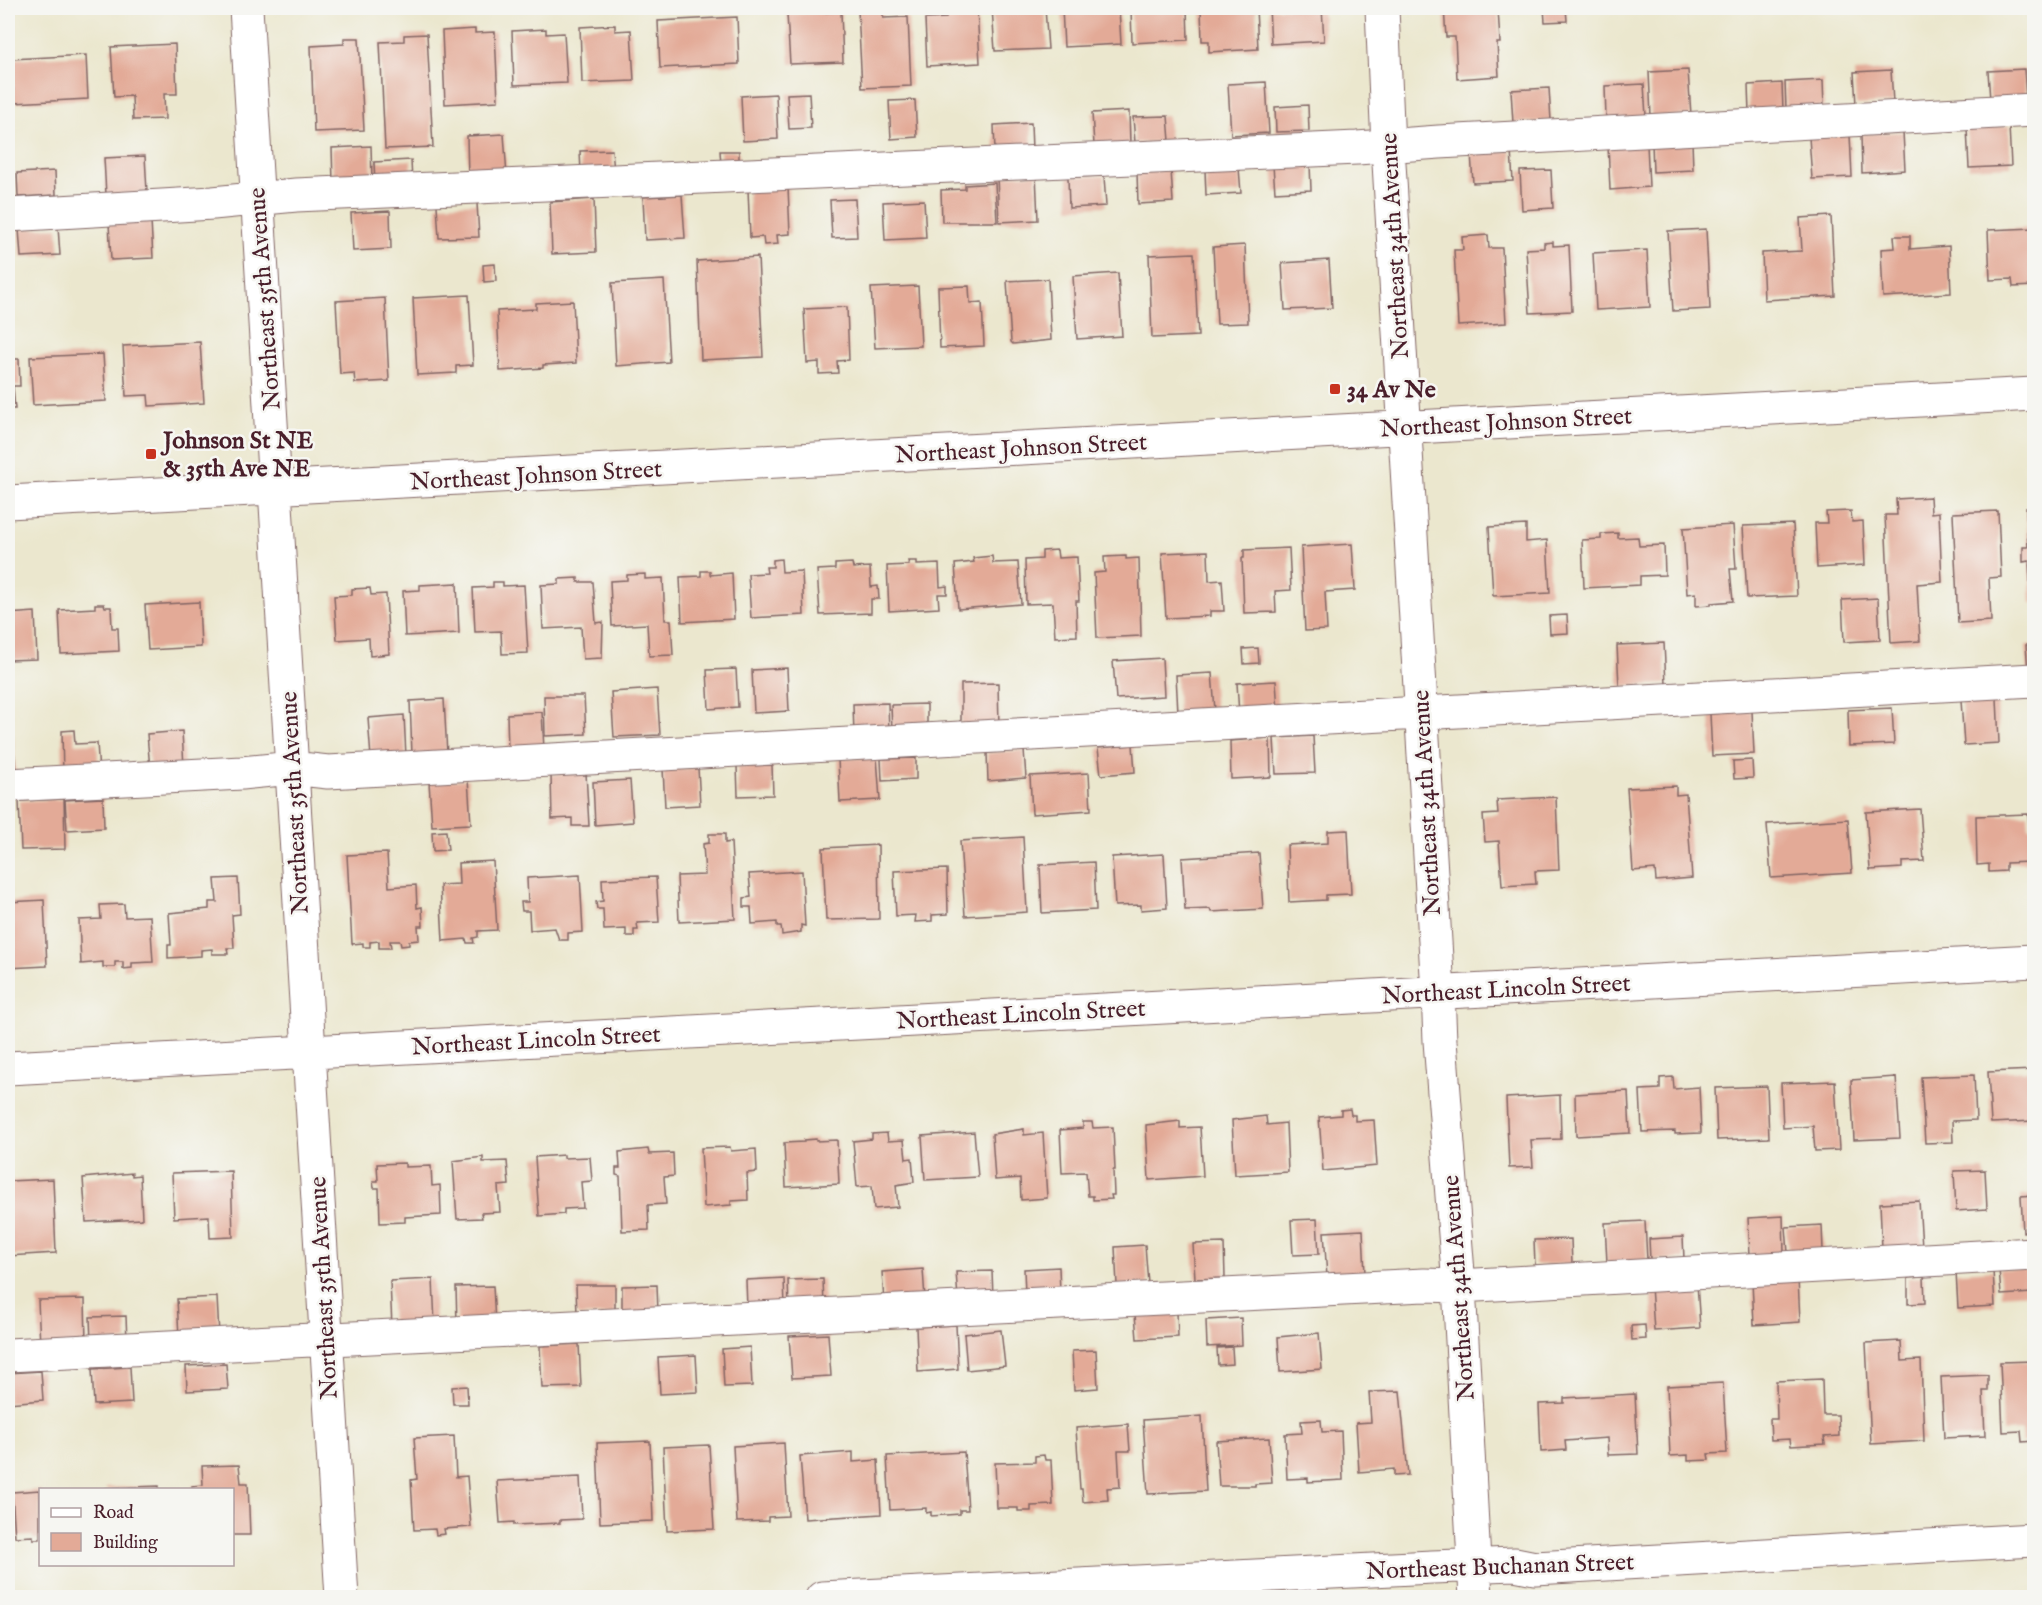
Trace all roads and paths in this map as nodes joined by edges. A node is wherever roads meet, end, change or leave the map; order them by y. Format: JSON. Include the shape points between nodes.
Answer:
{"nodes":[{"id":1,"x":246,"y":8,"type":"edge"},
{"id":2,"x":1382,"y":8,"type":"edge"},
{"id":3,"x":2034,"y":110,"type":"edge"},
{"id":4,"x":1388,"y":146,"type":"junction"},
{"id":5,"x":257,"y":199,"type":"junction"},
{"id":6,"x":8,"y":215,"type":"edge"},
{"id":7,"x":2034,"y":394,"type":"edge"},
{"id":8,"x":1405,"y":428,"type":"junction"},
{"id":9,"x":275,"y":488,"type":"junction"},
{"id":10,"x":8,"y":502,"type":"edge"},
{"id":11,"x":2034,"y":680,"type":"edge"},
{"id":12,"x":1421,"y":713,"type":"junction"},
{"id":13,"x":292,"y":768,"type":"junction"},
{"id":14,"x":8,"y":785,"type":"edge"},
{"id":15,"x":2034,"y":961,"type":"edge"},
{"id":16,"x":1438,"y":992,"type":"junction"},
{"id":17,"x":310,"y":1052,"type":"junction"},
{"id":18,"x":8,"y":1068,"type":"edge"},
{"id":19,"x":2034,"y":1254,"type":"edge"},
{"id":20,"x":1459,"y":1286,"type":"junction"},
{"id":21,"x":326,"y":1338,"type":"junction"},
{"id":22,"x":8,"y":1354,"type":"edge"},
{"id":23,"x":2034,"y":1540,"type":"edge"},
{"id":24,"x":1474,"y":1565,"type":"junction"},
{"id":25,"x":342,"y":1598,"type":"edge"},
{"id":26,"x":822,"y":1598,"type":"edge"},
{"id":27,"x":1476,"y":1598,"type":"edge"}],
"edges":[{"from":1,"to":5,"type":"street","name":"Northeast 35th Avenue"},
{"from":2,"to":4,"type":"street","name":"Northeast 34th Avenue"},
{"from":3,"to":4,"type":"street"},
{"from":4,"to":5,"type":"street"},
{"from":4,"to":8,"type":"street","name":"Northeast 34th Avenue"},
{"from":5,"to":6,"type":"street"},
{"from":5,"to":9,"type":"street","name":"Northeast 35th Avenue"},
{"from":7,"to":8,"type":"street","name":"Northeast Johnson Street"},
{"from":8,"to":9,"type":"street","name":"Northeast Johnson Street"},
{"from":8,"to":12,"type":"street","name":"Northeast 34th Avenue"},
{"from":9,"to":10,"type":"street","name":"Northeast Johnson Street"},
{"from":9,"to":13,"type":"street","name":"Northeast 35th Avenue"},
{"from":11,"to":12,"type":"street"},
{"from":12,"to":13,"type":"street","via":[[328,772]]},
{"from":12,"to":16,"type":"street","name":"Northeast 34th Avenue"},
{"from":13,"to":14,"type":"street"},
{"from":13,"to":17,"type":"street","name":"Northeast 35th Avenue"},
{"from":15,"to":16,"type":"street","name":"Northeast Lincoln Street"},
{"from":16,"to":17,"type":"street","name":"Northeast Lincoln Street"},
{"from":16,"to":20,"type":"street","name":"Northeast 34th Avenue"},
{"from":17,"to":18,"type":"street","name":"Northeast Lincoln Street"},
{"from":17,"to":21,"type":"street","name":"Northeast 35th Avenue"},
{"from":19,"to":20,"type":"street"},
{"from":20,"to":21,"type":"street"},
{"from":20,"to":24,"type":"street","name":"Northeast 34th Avenue"},
{"from":21,"to":22,"type":"street"},
{"from":21,"to":25,"type":"street","name":"Northeast 35th Avenue"},
{"from":23,"to":24,"type":"street","name":"Northeast Buchanan Street","via":[[1535,1568],[1515,1564]]},
{"from":24,"to":26,"type":"street","name":"Northeast Buchanan Street"},
{"from":24,"to":27,"type":"street","name":"Northeast 34th Avenue"}]}
